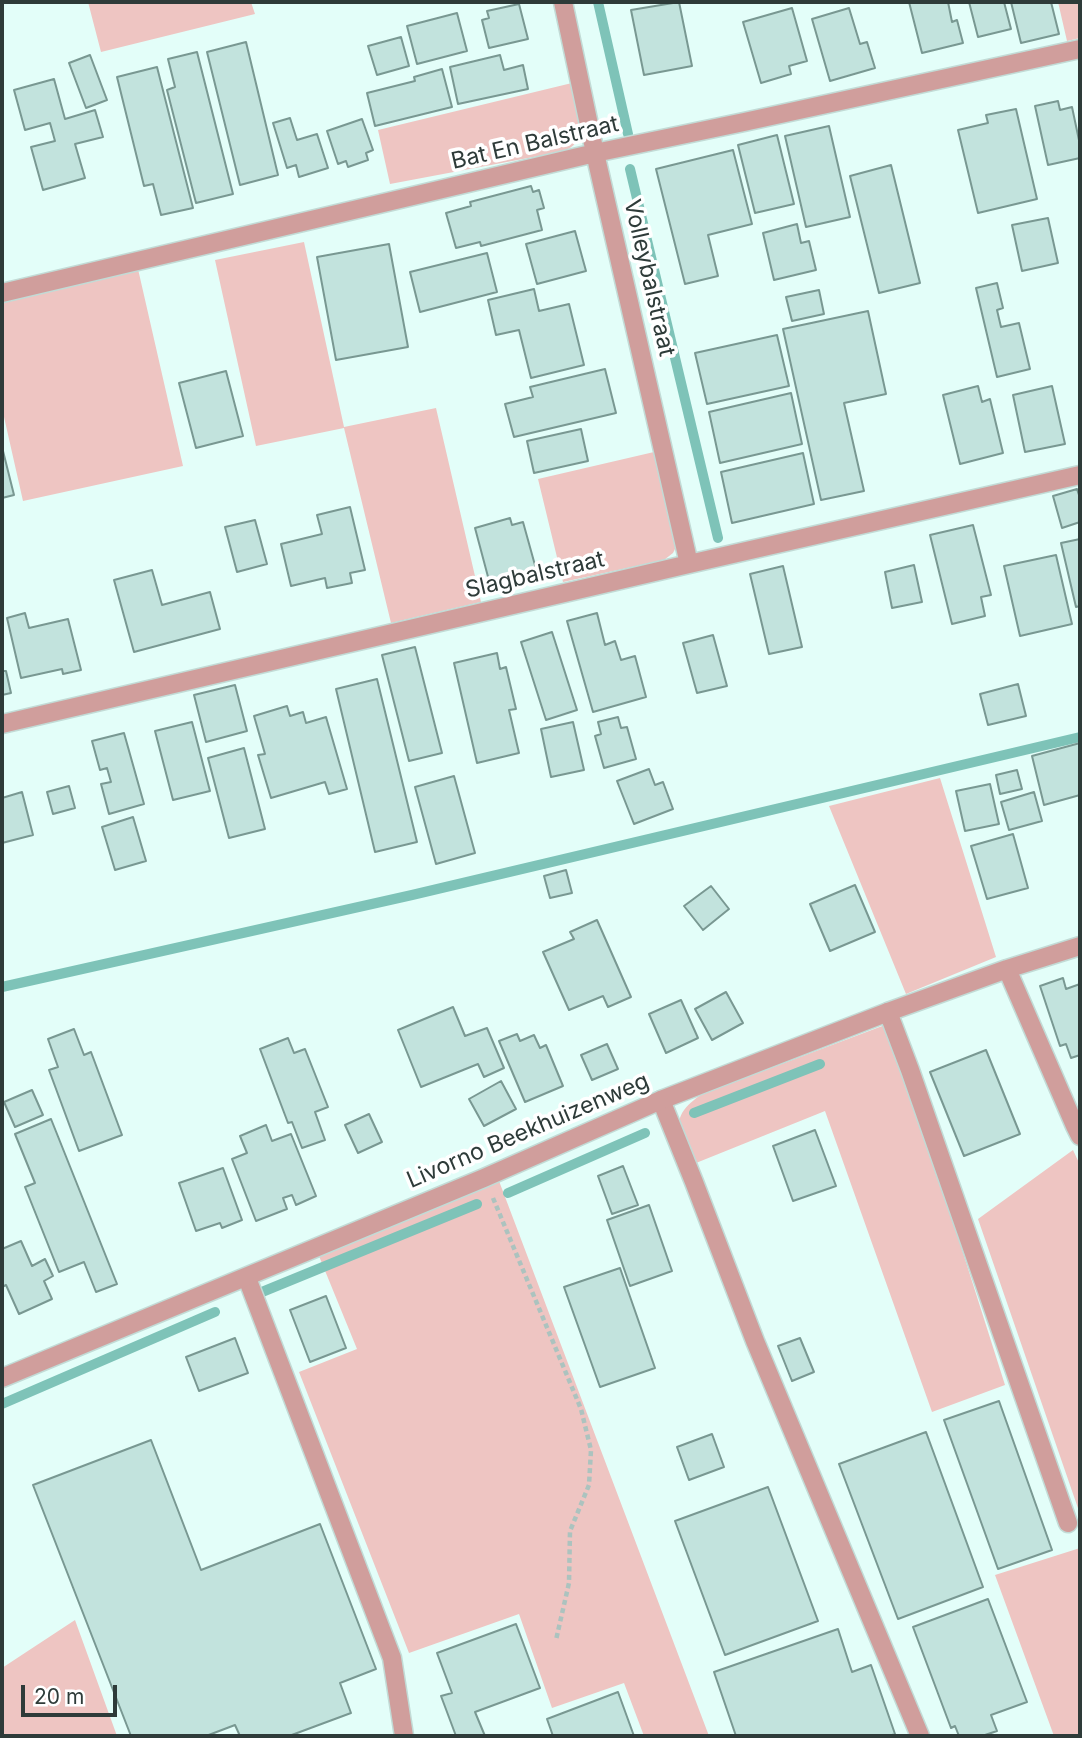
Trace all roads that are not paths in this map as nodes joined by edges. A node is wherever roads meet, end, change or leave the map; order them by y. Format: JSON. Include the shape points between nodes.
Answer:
{"nodes":[{"id":1,"x":563,"y":2,"type":"edge"},
{"id":2,"x":1080,"y":48,"type":"edge"},
{"id":3,"x":595,"y":153,"type":"junction"},
{"id":4,"x":2,"y":293,"type":"edge"},
{"id":5,"x":1080,"y":475,"type":"edge"},
{"id":6,"x":689,"y":564,"type":"junction"},
{"id":7,"x":2,"y":724,"type":"edge"},
{"id":8,"x":1080,"y":946,"type":"edge"},
{"id":9,"x":1007,"y":969,"type":"junction"},
{"id":10,"x":888,"y":1012,"type":"junction"},
{"id":11,"x":661,"y":1100,"type":"junction"},
{"id":12,"x":1080,"y":1136,"type":"edge"},
{"id":13,"x":247,"y":1278,"type":"junction"},
{"id":14,"x":2,"y":1378,"type":"edge"},
{"id":15,"x":1068,"y":1523,"type":"dead end"},
{"id":16,"x":404,"y":1736,"type":"edge"},
{"id":17,"x":920,"y":1736,"type":"edge"}],
"edges":[{"from":1,"to":3,"type":"street","name":"Volleybalstraat"},
{"from":2,"to":3,"type":"street","name":"Bat En Balstraat"},
{"from":3,"to":4,"type":"street","name":"Bat En Balstraat"},
{"from":3,"to":6,"type":"street","name":"Volleybalstraat"},
{"from":5,"to":6,"type":"street","name":"Slagbalstraat"},
{"from":6,"to":7,"type":"street","name":"Slagbalstraat"},
{"from":8,"to":9,"type":"street","name":"Livorno Beekhuizenweg"},
{"from":9,"to":10,"type":"street","name":"Livorno Beekhuizenweg"},
{"from":9,"to":12,"type":"street"},
{"from":10,"to":11,"type":"street","name":"Livorno Beekhuizenweg"},
{"from":10,"to":15,"type":"street"},
{"from":11,"to":13,"type":"street","name":"Livorno Beekhuizenweg"},
{"from":11,"to":17,"type":"street","via":[[755,1341]]},
{"from":13,"to":14,"type":"street","name":"Livorno Beekhuizenweg"},
{"from":13,"to":16,"type":"street","via":[[393,1658]]}]}
